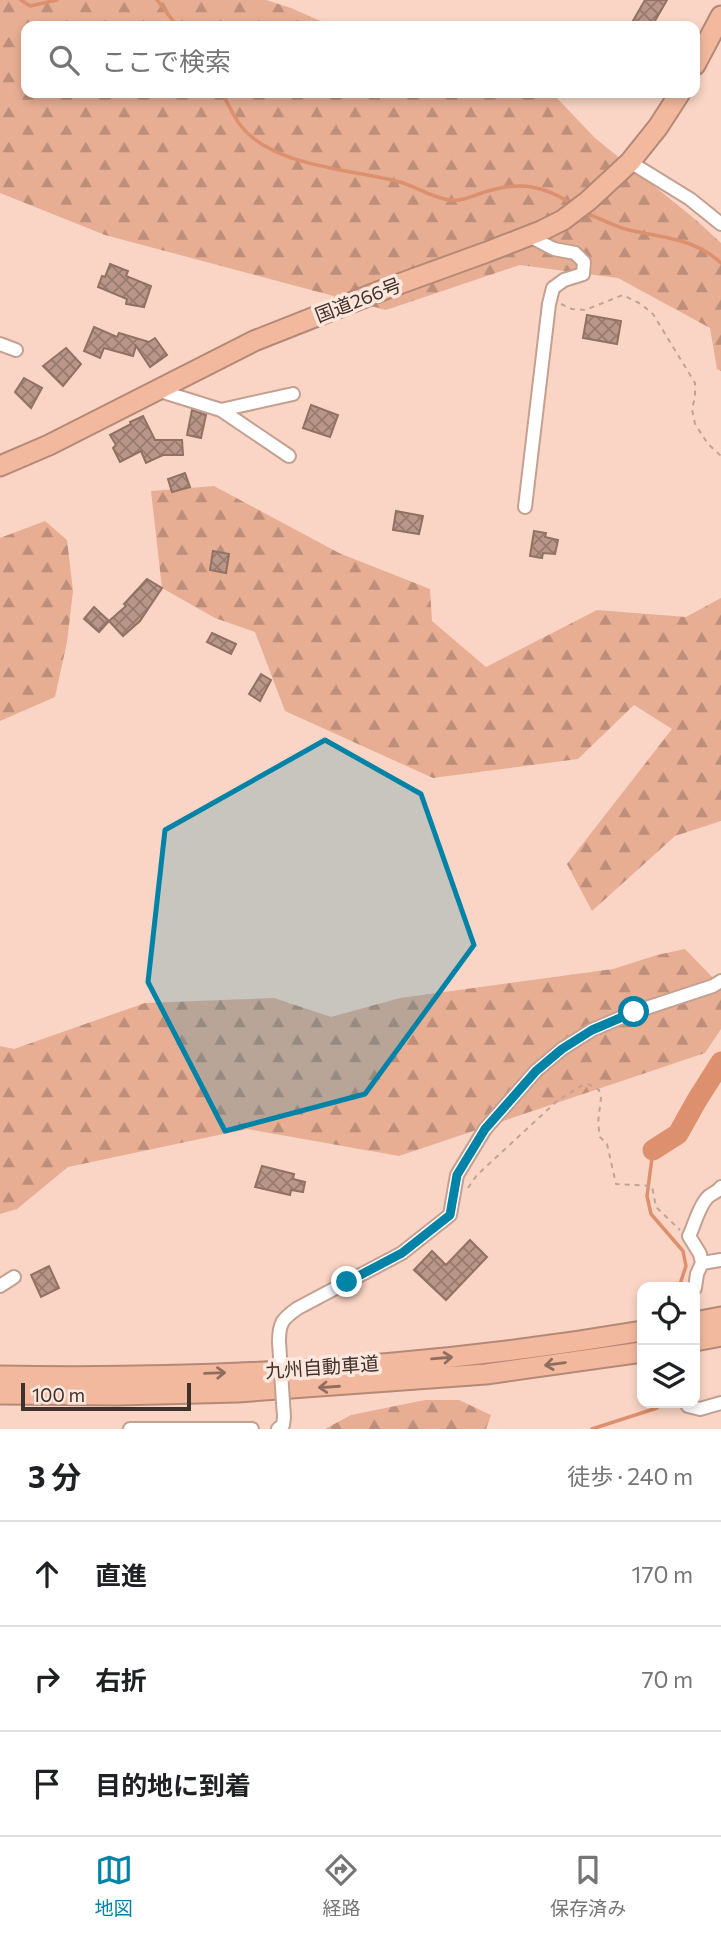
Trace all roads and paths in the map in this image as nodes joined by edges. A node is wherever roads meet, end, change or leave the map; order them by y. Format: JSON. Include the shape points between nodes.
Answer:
{"nodes":[{"id":1,"x":721,"y":16,"type":"edge"},
{"id":2,"x":700,"y":56,"type":"edge"},
{"id":3,"x":677,"y":98,"type":"edge"},
{"id":4,"x":630,"y":162,"type":"junction"},
{"id":5,"x":721,"y":224,"type":"edge"},
{"id":6,"x":530,"y":236,"type":"junction"},
{"id":7,"x":549,"y":304,"type":"junction"},
{"id":8,"x":0,"y":344,"type":"edge"},
{"id":9,"x":16,"y":350,"type":"dead end"},
{"id":10,"x":157,"y":390,"type":"junction"},
{"id":11,"x":289,"y":456,"type":"dead end"},
{"id":12,"x":721,"y":456,"type":"edge"},
{"id":13,"x":0,"y":466,"type":"edge"},
{"id":14,"x":525,"y":507,"type":"dead end"},
{"id":15,"x":721,"y":981,"type":"edge"},
{"id":16,"x":721,"y":1187,"type":"edge"},
{"id":17,"x":463,"y":1195,"type":"dead end"},
{"id":18,"x":690,"y":1236,"type":"junction"},
{"id":19,"x":721,"y":1260,"type":"edge"},
{"id":20,"x":702,"y":1263,"type":"junction"},
{"id":21,"x":14,"y":1277,"type":"dead end"},
{"id":22,"x":696,"y":1282,"type":"edge"},
{"id":23,"x":0,"y":1286,"type":"edge"},
{"id":24,"x":635,"y":1332,"type":"edge"},
{"id":25,"x":633,"y":1353,"type":"edge"},
{"id":26,"x":0,"y":1376,"type":"edge"},
{"id":27,"x":0,"y":1394,"type":"edge"},
{"id":28,"x":721,"y":1403,"type":"edge"},
{"id":29,"x":696,"y":1408,"type":"edge"},
{"id":30,"x":281,"y":1423,"type":"edge"},
{"id":31,"x":131,"y":1429,"type":"edge"},
{"id":32,"x":252,"y":1429,"type":"edge"}],
"edges":[{"from":1,"to":2,"type":"highway"},
{"from":3,"to":4,"type":"highway","name":"国道266号"},
{"from":4,"to":5,"type":"street","via":[[690,198]]},
{"from":4,"to":6,"type":"highway","name":"国道266号","via":[[563,220]]},
{"from":6,"to":7,"type":"street","via":[[554,249],[575,253],[584,262],[583,274],[553,288]]},
{"from":6,"to":10,"type":"highway","name":"国道266号","via":[[254,341]]},
{"from":7,"to":12,"type":"path","via":[[585,310],[624,295],[641,303],[653,314],[695,383],[695,424]]},
{"from":7,"to":14,"type":"street"},
{"from":8,"to":9,"type":"street"},
{"from":10,"to":11,"type":"street","via":[[221,410]]},
{"from":10,"to":13,"type":"highway","name":"国道266号"},
{"from":15,"to":30,"type":"street","bridge":true,"via":[[634,1012],[562,1049],[485,1129],[457,1175],[450,1215],[402,1253],[286,1316],[279,1326]]},
{"from":16,"to":18,"type":"street","via":[[702,1206]]},
{"from":17,"to":18,"type":"path","via":[[477,1175],[557,1101],[588,1084],[599,1090],[600,1137],[607,1144],[616,1184],[652,1186],[659,1211]]},
{"from":18,"to":20,"type":"street"},
{"from":19,"to":20,"type":"street"},
{"from":20,"to":22,"type":"street"},
{"from":21,"to":23,"type":"street"},
{"from":26,"to":24,"type":"highway","name":"九州自動車道","one_way":true,"via":[[278,1372],[470,1356]]},
{"from":25,"to":27,"type":"highway","name":"九州自動車道","one_way":true,"via":[[486,1374],[239,1392]]},
{"from":28,"to":29,"type":"street"},
{"from":31,"to":32,"type":"street"}]}
